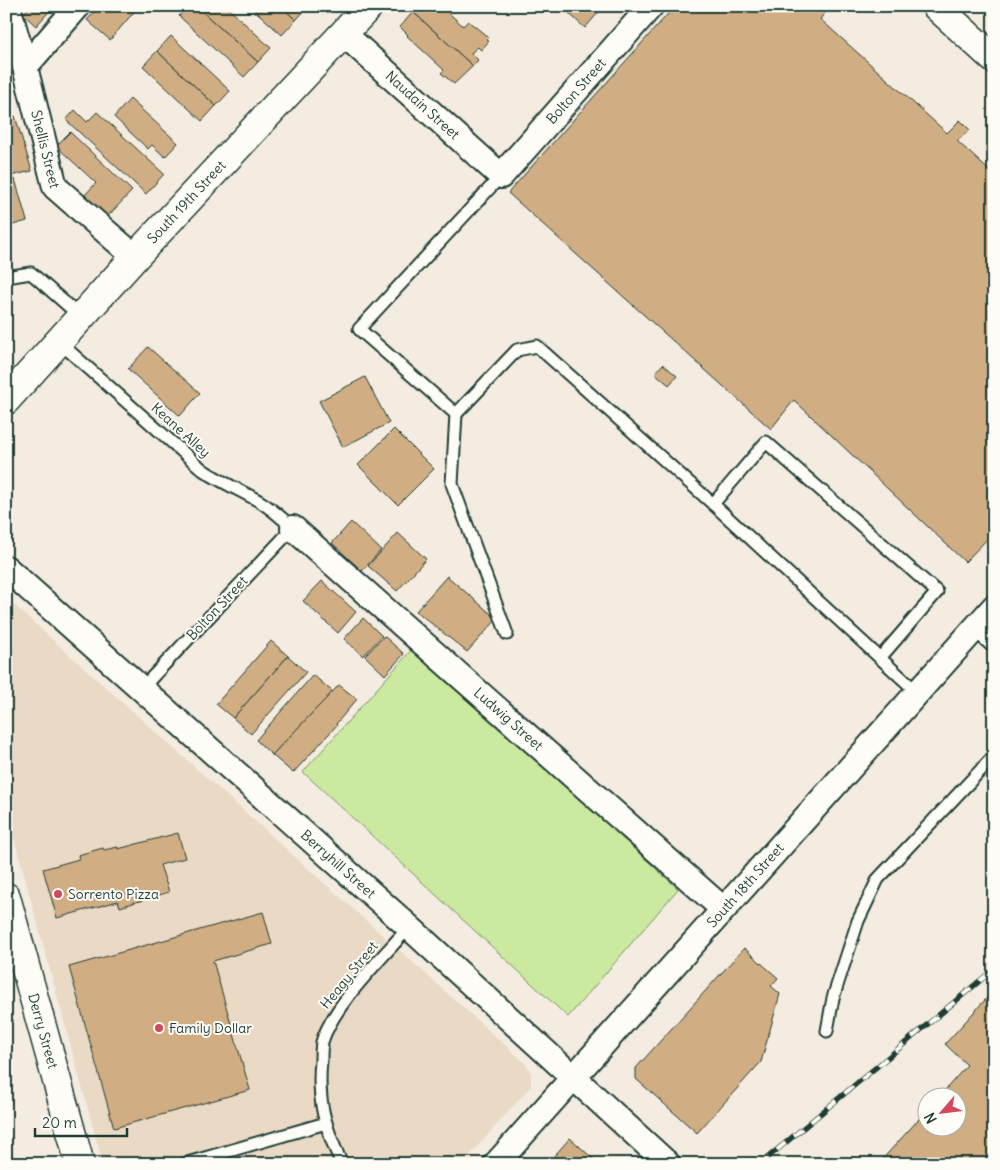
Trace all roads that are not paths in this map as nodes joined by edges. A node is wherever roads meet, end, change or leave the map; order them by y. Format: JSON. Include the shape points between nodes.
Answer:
{"nodes":[{"id":1,"x":8,"y":6,"type":"edge"},
{"id":2,"x":78,"y":6,"type":"edge"},
{"id":3,"x":369,"y":6,"type":"edge"},
{"id":4,"x":652,"y":6,"type":"edge"},
{"id":5,"x":936,"y":6,"type":"edge"},
{"id":6,"x":344,"y":34,"type":"junction"},
{"id":7,"x":994,"y":59,"type":"edge"},
{"id":8,"x":25,"y":67,"type":"junction"},
{"id":9,"x":501,"y":176,"type":"junction"},
{"id":10,"x":135,"y":257,"type":"junction"},
{"id":11,"x":6,"y":277,"type":"edge"},
{"id":12,"x":81,"y":317,"type":"junction"},
{"id":13,"x":59,"y":342,"type":"junction"},
{"id":14,"x":6,"y":400,"type":"edge"},
{"id":15,"x":456,"y":414,"type":"junction"},
{"id":16,"x":713,"y":504,"type":"junction"},
{"id":17,"x":293,"y":528,"type":"junction"},
{"id":18,"x":6,"y":568,"type":"edge"},
{"id":19,"x":994,"y":608,"type":"edge"},
{"id":20,"x":974,"y":630,"type":"junction"},
{"id":21,"x":507,"y":634,"type":"dead end"},
{"id":22,"x":994,"y":648,"type":"edge"},
{"id":23,"x":880,"y":658,"type":"junction"},
{"id":24,"x":142,"y":688,"type":"junction"},
{"id":25,"x":918,"y":692,"type":"junction"},
{"id":26,"x":994,"y":756,"type":"edge"},
{"id":27,"x":6,"y":897,"type":"edge"},
{"id":28,"x":723,"y":909,"type":"junction"},
{"id":29,"x":410,"y":927,"type":"junction"},
{"id":30,"x":826,"y":1031,"type":"dead end"},
{"id":31,"x":574,"y":1078,"type":"junction"},
{"id":32,"x":326,"y":1123,"type":"junction"},
{"id":33,"x":80,"y":1164,"type":"edge"},
{"id":34,"x":184,"y":1164,"type":"edge"},
{"id":35,"x":342,"y":1164,"type":"edge"},
{"id":36,"x":496,"y":1164,"type":"edge"},
{"id":37,"x":668,"y":1164,"type":"edge"}],
"edges":[{"from":1,"to":8,"type":"street","name":"Shellis Street"},
{"from":2,"to":8,"type":"street"},
{"from":3,"to":6,"type":"main road","name":"South 19th Street"},
{"from":4,"to":9,"type":"street","name":"Bolton Street"},
{"from":5,"to":7,"type":"main road"},
{"from":6,"to":9,"type":"street","name":"Naudain Street"},
{"from":6,"to":10,"type":"main road","name":"South 19th Street"},
{"from":8,"to":10,"type":"street","name":"Shellis Street","via":[[55,187]]},
{"from":9,"to":15,"type":"lane","via":[[359,329]]},
{"from":10,"to":12,"type":"main road","name":"South 19th Street"},
{"from":11,"to":12,"type":"lane","via":[[31,273]]},
{"from":12,"to":13,"type":"main road","name":"South 19th Street"},
{"from":13,"to":14,"type":"main road","name":"South 19th Street"},
{"from":13,"to":17,"type":"lane","name":"Keane Alley","via":[[203,470],[259,500]]},
{"from":15,"to":16,"type":"lane","via":[[517,350],[537,346]]},
{"from":15,"to":21,"type":"lane","via":[[452,484]]},
{"from":16,"to":23,"type":"lane"},
{"from":16,"to":23,"type":"lane","via":[[766,442],[937,592]]},
{"from":17,"to":24,"type":"lane","name":"Bolton Street"},
{"from":17,"to":28,"type":"street","name":"Ludwig Street"},
{"from":18,"to":24,"type":"street","name":"Berryhill Street"},
{"from":19,"to":20,"type":"street","name":"South 18th Street"},
{"from":20,"to":22,"type":"lane"},
{"from":20,"to":25,"type":"street","name":"South 18th Street"},
{"from":23,"to":25,"type":"lane"},
{"from":24,"to":29,"type":"street","name":"Berryhill Street"},
{"from":25,"to":28,"type":"street","name":"South 18th Street"},
{"from":26,"to":30,"type":"lane","via":[[878,879],[858,921]]},
{"from":27,"to":33,"type":"main road","name":"Derry Street"},
{"from":28,"to":31,"type":"street","name":"South 18th Street"},
{"from":29,"to":31,"type":"street","name":"Berryhill Street"},
{"from":29,"to":32,"type":"lane","name":"Heagy Street","via":[[349,996],[333,1018],[322,1042],[320,1074]]},
{"from":31,"to":36,"type":"street","name":"South 18th Street"},
{"from":31,"to":37,"type":"street","name":"Berryhill Street"},
{"from":32,"to":34,"type":"lane"},
{"from":32,"to":35,"type":"lane","name":"Heagy Street"}]}
